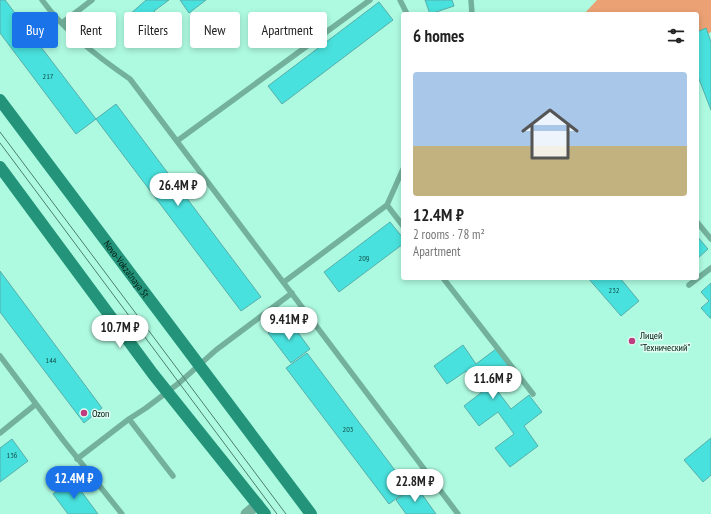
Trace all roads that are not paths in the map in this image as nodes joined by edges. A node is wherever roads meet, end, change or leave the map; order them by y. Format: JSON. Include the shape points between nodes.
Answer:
{"nodes":[{"id":1,"x":42,"y":0,"type":"edge"},
{"id":2,"x":92,"y":0,"type":"edge"},
{"id":3,"x":370,"y":0,"type":"edge"},
{"id":4,"x":400,"y":0,"type":"edge"},
{"id":5,"x":471,"y":0,"type":"edge"},
{"id":6,"x":406,"y":12,"type":"edge"},
{"id":7,"x":472,"y":12,"type":"edge"},
{"id":8,"x":62,"y":23,"type":"junction"},
{"id":9,"x":0,"y":100,"type":"edge"},
{"id":10,"x":177,"y":141,"type":"junction"},
{"id":11,"x":0,"y":167,"type":"edge"},
{"id":12,"x":401,"y":174,"type":"edge"},
{"id":13,"x":387,"y":205,"type":"junction"},
{"id":14,"x":401,"y":223,"type":"edge"},
{"id":15,"x":699,"y":224,"type":"edge"},
{"id":16,"x":711,"y":239,"type":"edge"},
{"id":17,"x":711,"y":268,"type":"edge"},
{"id":18,"x":699,"y":277,"type":"edge"},
{"id":19,"x":445,"y":280,"type":"edge"},
{"id":20,"x":695,"y":280,"type":"edge"},
{"id":21,"x":284,"y":282,"type":"junction"},
{"id":22,"x":689,"y":285,"type":"dead end"},
{"id":23,"x":292,"y":293,"type":"junction"},
{"id":24,"x":0,"y":356,"type":"edge"},
{"id":25,"x":199,"y":365,"type":"junction"},
{"id":26,"x":167,"y":391,"type":"junction"},
{"id":27,"x":533,"y":394,"type":"dead end"},
{"id":28,"x":36,"y":404,"type":"junction"},
{"id":29,"x":129,"y":419,"type":"junction"},
{"id":30,"x":0,"y":433,"type":"edge"},
{"id":31,"x":77,"y":459,"type":"junction"},
{"id":32,"x":173,"y":476,"type":"dead end"},
{"id":33,"x":261,"y":509,"type":"edge"},
{"id":34,"x":122,"y":514,"type":"edge"},
{"id":35,"x":246,"y":514,"type":"edge"},
{"id":36,"x":311,"y":514,"type":"edge"},
{"id":37,"x":458,"y":514,"type":"edge"}],
"edges":[{"from":1,"to":8,"type":"lane"},
{"from":2,"to":8,"type":"lane"},
{"from":3,"to":10,"type":"lane"},
{"from":4,"to":6,"type":"lane"},
{"from":5,"to":7,"type":"lane"},
{"from":8,"to":10,"type":"lane","via":[[100,59],[130,79]]},
{"from":9,"to":25,"type":"main road","name":"Novo-Vokzalnaya St"},
{"from":10,"to":21,"type":"lane"},
{"from":11,"to":26,"type":"main road"},
{"from":12,"to":13,"type":"lane"},
{"from":13,"to":14,"type":"lane"},
{"from":13,"to":21,"type":"lane"},
{"from":15,"to":16,"type":"lane"},
{"from":17,"to":18,"type":"lane"},
{"from":19,"to":27,"type":"lane"},
{"from":20,"to":22,"type":"lane"},
{"from":21,"to":23,"type":"lane"},
{"from":23,"to":25,"type":"lane"},
{"from":23,"to":37,"type":"lane"},
{"from":24,"to":28,"type":"lane"},
{"from":25,"to":26,"type":"lane"},
{"from":25,"to":36,"type":"main road","name":"Novo-Vokzalnaya St"},
{"from":26,"to":29,"type":"lane"},
{"from":26,"to":33,"type":"main road"},
{"from":28,"to":30,"type":"lane"},
{"from":28,"to":31,"type":"lane"},
{"from":29,"to":31,"type":"lane"},
{"from":29,"to":32,"type":"lane"},
{"from":31,"to":34,"type":"lane"},
{"from":33,"to":35,"type":"street"}]}
